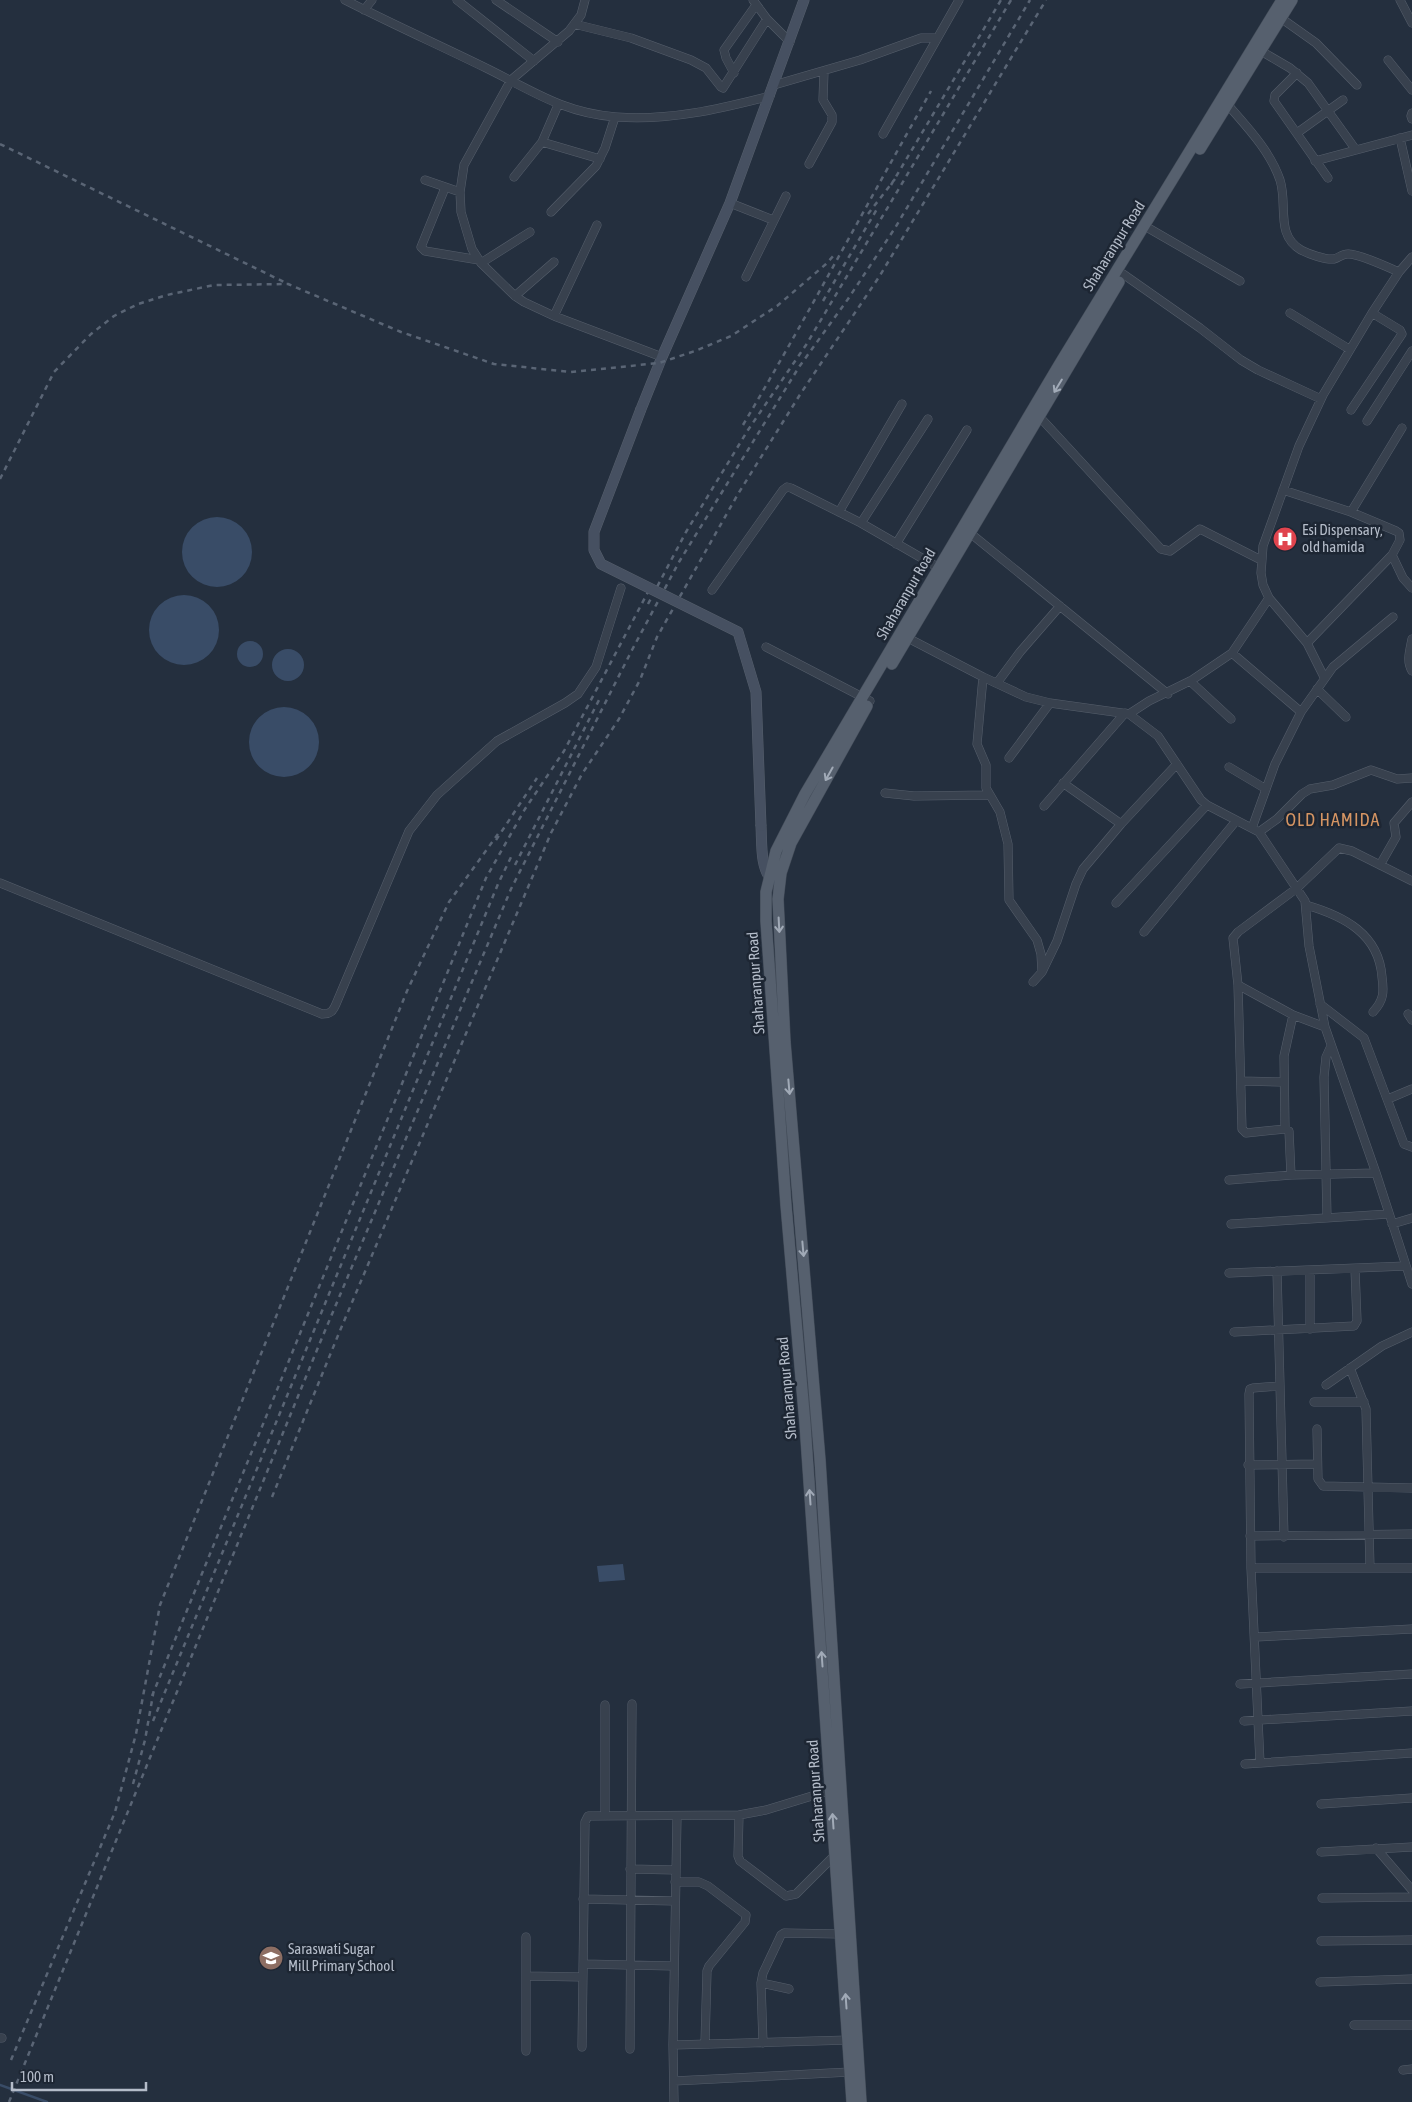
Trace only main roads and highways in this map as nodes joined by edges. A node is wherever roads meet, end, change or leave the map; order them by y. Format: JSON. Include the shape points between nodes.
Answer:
{"nodes":[{"id":1,"x":804,"y":0,"type":"edge"},
{"id":2,"x":1282,"y":0,"type":"edge"},
{"id":3,"x":1292,"y":0,"type":"edge"},
{"id":4,"x":1277,"y":15,"type":"junction"},
{"id":5,"x":1036,"y":413,"type":"junction"},
{"id":6,"x":904,"y":636,"type":"junction"},
{"id":7,"x":774,"y":882,"type":"junction"},
{"id":8,"x":836,"y":1789,"type":"junction"},
{"id":9,"x":852,"y":2102,"type":"edge"},
{"id":10,"x":861,"y":2102,"type":"edge"}],
"edges":[{"from":1,"to":7,"type":"main road","bridge":true,"via":[[730,202],[662,357],[594,532],[594,550],[601,564],[738,632],[756,692],[764,860]]},
{"from":2,"to":4,"type":"main road","name":"Shaharanpur Road"},
{"from":3,"to":4,"type":"main road","name":"Shaharanpur Road"},
{"from":4,"to":5,"type":"main road","name":"Shaharanpur Road"},
{"from":4,"to":5,"type":"main road","name":"Shaharanpur Road","one_way":true,"via":[[1261,51]]},
{"from":5,"to":6,"type":"main road","name":"Shaharanpur Road","via":[[970,533]]},
{"from":5,"to":6,"type":"main road","name":"Shaharanpur Road","via":[[939,568]]},
{"from":6,"to":7,"type":"main road","name":"Shaharanpur Road","via":[[866,699]]},
{"from":7,"to":8,"type":"main road","name":"Shaharanpur Road","via":[[778,899],[785,1042],[820,1460]]},
{"from":9,"to":8,"type":"main road","name":"Shaharanpur Road","one_way":true,"via":[[835,1855]]},
{"from":8,"to":10,"type":"main road","name":"Shaharanpur Road"}]}
